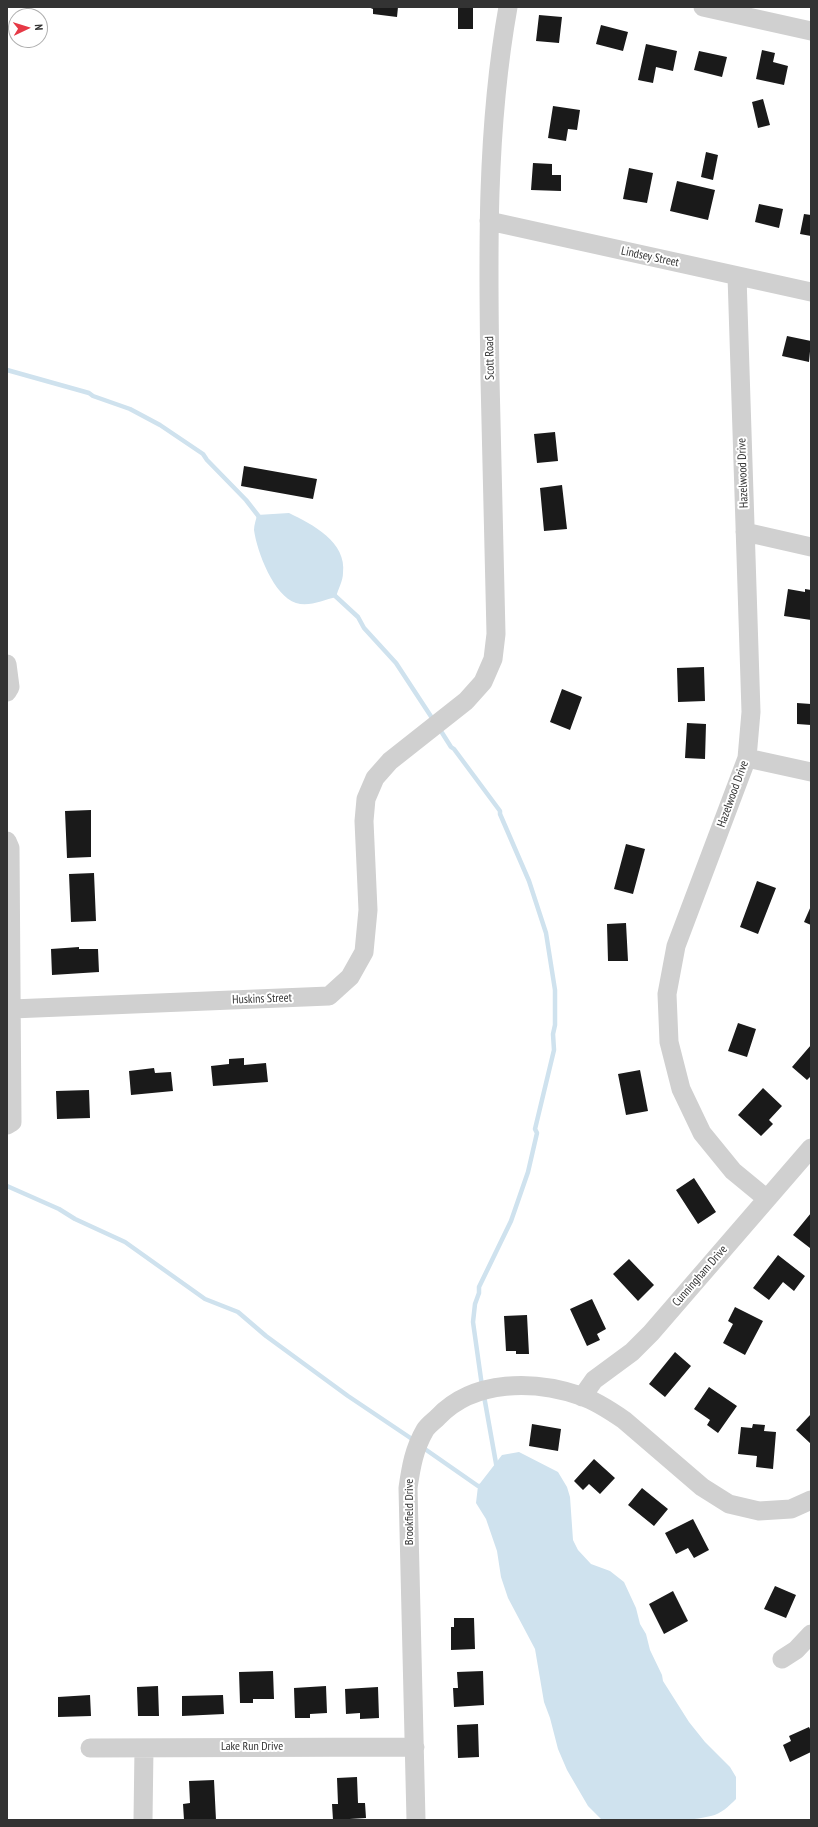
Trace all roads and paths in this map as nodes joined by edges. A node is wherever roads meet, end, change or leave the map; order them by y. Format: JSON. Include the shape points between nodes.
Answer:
{"nodes":[{"id":1,"x":508,"y":7,"type":"edge"},
{"id":2,"x":703,"y":7,"type":"edge"},
{"id":3,"x":811,"y":31,"type":"edge"},
{"id":4,"x":489,"y":221,"type":"junction"},
{"id":5,"x":737,"y":276,"type":"junction"},
{"id":6,"x":811,"y":292,"type":"edge"},
{"id":7,"x":745,"y":532,"type":"junction"},
{"id":8,"x":811,"y":547,"type":"edge"},
{"id":9,"x":7,"y":664,"type":"edge"},
{"id":10,"x":7,"y":692,"type":"edge"},
{"id":11,"x":466,"y":701,"type":"joint"},
{"id":12,"x":747,"y":758,"type":"junction"},
{"id":13,"x":811,"y":772,"type":"edge"},
{"id":14,"x":7,"y":841,"type":"edge"},
{"id":15,"x":12,"y":1009,"type":"junction"},
{"id":16,"x":10,"y":1124,"type":"edge"},
{"id":17,"x":811,"y":1148,"type":"edge"},
{"id":18,"x":767,"y":1199,"type":"junction"},
{"id":19,"x":582,"y":1396,"type":"junction"},
{"id":20,"x":811,"y":1500,"type":"edge"},
{"id":21,"x":811,"y":1634,"type":"edge"},
{"id":22,"x":782,"y":1659,"type":"dead end"},
{"id":23,"x":415,"y":1747,"type":"junction"},
{"id":24,"x":90,"y":1748,"type":"dead end"},
{"id":25,"x":144,"y":1748,"type":"junction"},
{"id":26,"x":143,"y":1820,"type":"edge"},
{"id":27,"x":416,"y":1820,"type":"edge"}],
"edges":[{"from":1,"to":4,"type":"street","name":"Scott Road","via":[[492,135]]},
{"from":2,"to":3,"type":"street"},
{"from":4,"to":5,"type":"street","name":"Lindsey Street"},
{"from":4,"to":11,"type":"street","name":"Scott Road","via":[[496,634],[493,659],[483,682]]},
{"from":5,"to":6,"type":"street","name":"Lindsey Street"},
{"from":5,"to":7,"type":"street","name":"Hazelwood Drive"},
{"from":7,"to":8,"type":"street"},
{"from":7,"to":12,"type":"street","name":"Hazelwood Drive","via":[[751,712]]},
{"from":9,"to":10,"type":"street","via":[[10,687]]},
{"from":11,"to":15,"type":"street","name":"Huskins Street","via":[[390,761],[375,778],[366,799],[364,822],[368,910],[364,952],[350,977],[329,996]]},
{"from":12,"to":13,"type":"street"},
{"from":12,"to":18,"type":"street","name":"Hazelwood Drive","via":[[676,946],[667,994],[669,1042],[681,1089],[702,1133],[733,1171]]},
{"from":14,"to":15,"type":"street","via":[[10,848]]},
{"from":15,"to":16,"type":"street"},
{"from":17,"to":18,"type":"street","name":"Cunningham Drive"},
{"from":18,"to":19,"type":"street","name":"Cunningham Drive","via":[[651,1333],[632,1352],[594,1380]]},
{"from":19,"to":20,"type":"street","name":"Brookfield Drive","via":[[624,1420],[702,1487],[729,1504],[760,1511],[791,1509]]},
{"from":19,"to":23,"type":"street","name":"Brookfield Drive","via":[[550,1388],[517,1386],[475,1392],[447,1407],[423,1435],[413,1457],[408,1488]]},
{"from":21,"to":22,"type":"street","via":[[796,1650]]},
{"from":23,"to":25,"type":"street","name":"Lake Run Drive"},
{"from":23,"to":27,"type":"street","name":"Brookfield Drive"},
{"from":24,"to":25,"type":"street","name":"Lake Run Drive"},
{"from":25,"to":26,"type":"street"}]}
